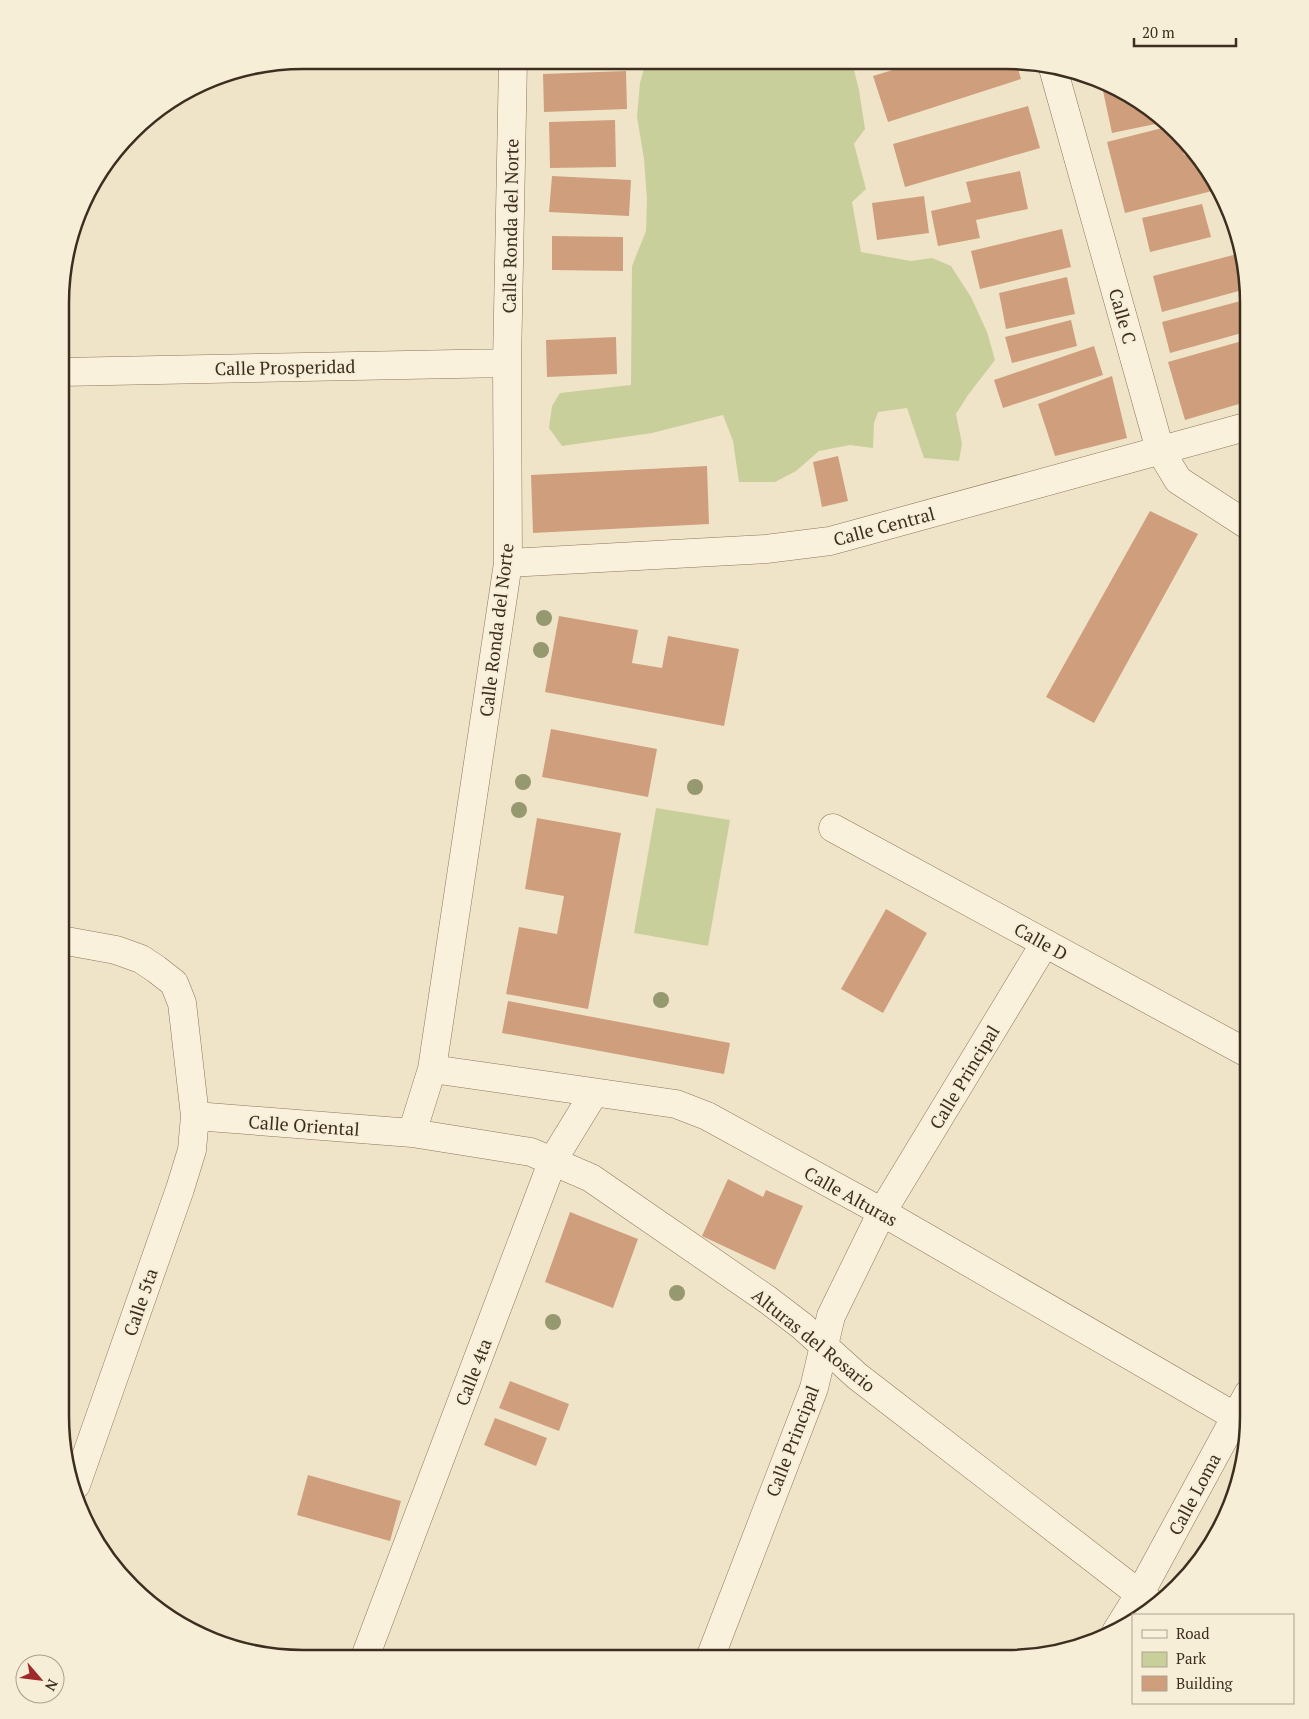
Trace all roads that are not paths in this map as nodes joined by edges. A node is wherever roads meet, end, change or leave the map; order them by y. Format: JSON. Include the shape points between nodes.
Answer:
{"nodes":[{"id":1,"x":513,"y":69,"type":"edge"},
{"id":2,"x":1055,"y":74,"type":"edge"},
{"id":3,"x":507,"y":363,"type":"junction"},
{"id":4,"x":69,"y":372,"type":"edge"},
{"id":5,"x":1240,"y":428,"type":"edge"},
{"id":6,"x":1160,"y":450,"type":"junction"},
{"id":7,"x":1240,"y":520,"type":"edge"},
{"id":8,"x":508,"y":563,"type":"junction"},
{"id":9,"x":833,"y":828,"type":"dead end"},
{"id":10,"x":69,"y":941,"type":"edge"},
{"id":11,"x":1045,"y":943,"type":"junction"},
{"id":12,"x":1240,"y":1049,"type":"edge"},
{"id":13,"x":432,"y":1069,"type":"junction"},
{"id":14,"x":594,"y":1093,"type":"junction"},
{"id":15,"x":195,"y":1116,"type":"junction"},
{"id":16,"x":412,"y":1134,"type":"junction"},
{"id":17,"x":553,"y":1160,"type":"junction"},
{"id":18,"x":882,"y":1212,"type":"junction"},
{"id":19,"x":824,"y":1346,"type":"junction"},
{"id":20,"x":1240,"y":1404,"type":"edge"},
{"id":21,"x":1240,"y":1409,"type":"edge"},
{"id":22,"x":78,"y":1480,"type":"edge"},
{"id":23,"x":1147,"y":1601,"type":"edge"},
{"id":24,"x":368,"y":1650,"type":"edge"},
{"id":25,"x":713,"y":1650,"type":"edge"}],
"edges":[{"from":1,"to":3,"type":"street","name":"Calle Ronda del Norte"},
{"from":2,"to":6,"type":"street","name":"Calle C"},
{"from":3,"to":4,"type":"street","name":"Calle Prosperidad"},
{"from":3,"to":8,"type":"street","name":"Calle Ronda del Norte"},
{"from":5,"to":6,"type":"street","name":"Calle Central"},
{"from":6,"to":7,"type":"street","name":"Calle C","via":[[1178,480]]},
{"from":6,"to":8,"type":"street","name":"Calle Central","via":[[830,541],[766,550]]},
{"from":8,"to":13,"type":"street","name":"Calle Ronda del Norte"},
{"from":9,"to":11,"type":"street","name":"Calle D"},
{"from":10,"to":15,"type":"street","name":"Calle 5ta","via":[[116,950],[141,959],[174,984],[182,1003]]},
{"from":11,"to":12,"type":"street","name":"Calle D"},
{"from":11,"to":18,"type":"street","name":"Calle Principal"},
{"from":13,"to":14,"type":"street","name":"Calle Alturas"},
{"from":13,"to":16,"type":"street","name":"Calle Ronda del Norte"},
{"from":14,"to":17,"type":"street","name":"Calle 4ta"},
{"from":14,"to":18,"type":"street","name":"Calle Alturas","via":[[676,1104],[706,1116]]},
{"from":15,"to":16,"type":"street","name":"Calle Oriental"},
{"from":15,"to":22,"type":"street","name":"Calle 5ta","via":[[192,1150],[183,1181]]},
{"from":16,"to":17,"type":"street","name":"Alturas del Rosario","via":[[531,1152]]},
{"from":17,"to":19,"type":"street","name":"Alturas del Rosario","via":[[591,1178],[768,1300]]},
{"from":17,"to":24,"type":"street","name":"Calle 4ta"},
{"from":18,"to":19,"type":"street","name":"Calle Principal","via":[[831,1316]]},
{"from":18,"to":20,"type":"street","name":"Calle Alturas"},
{"from":19,"to":23,"type":"street","name":"Alturas del Rosario","via":[[857,1376]]},
{"from":19,"to":25,"type":"street","name":"Calle Principal","via":[[814,1388]]},
{"from":21,"to":23,"type":"street","name":"Calle Loma"}]}
